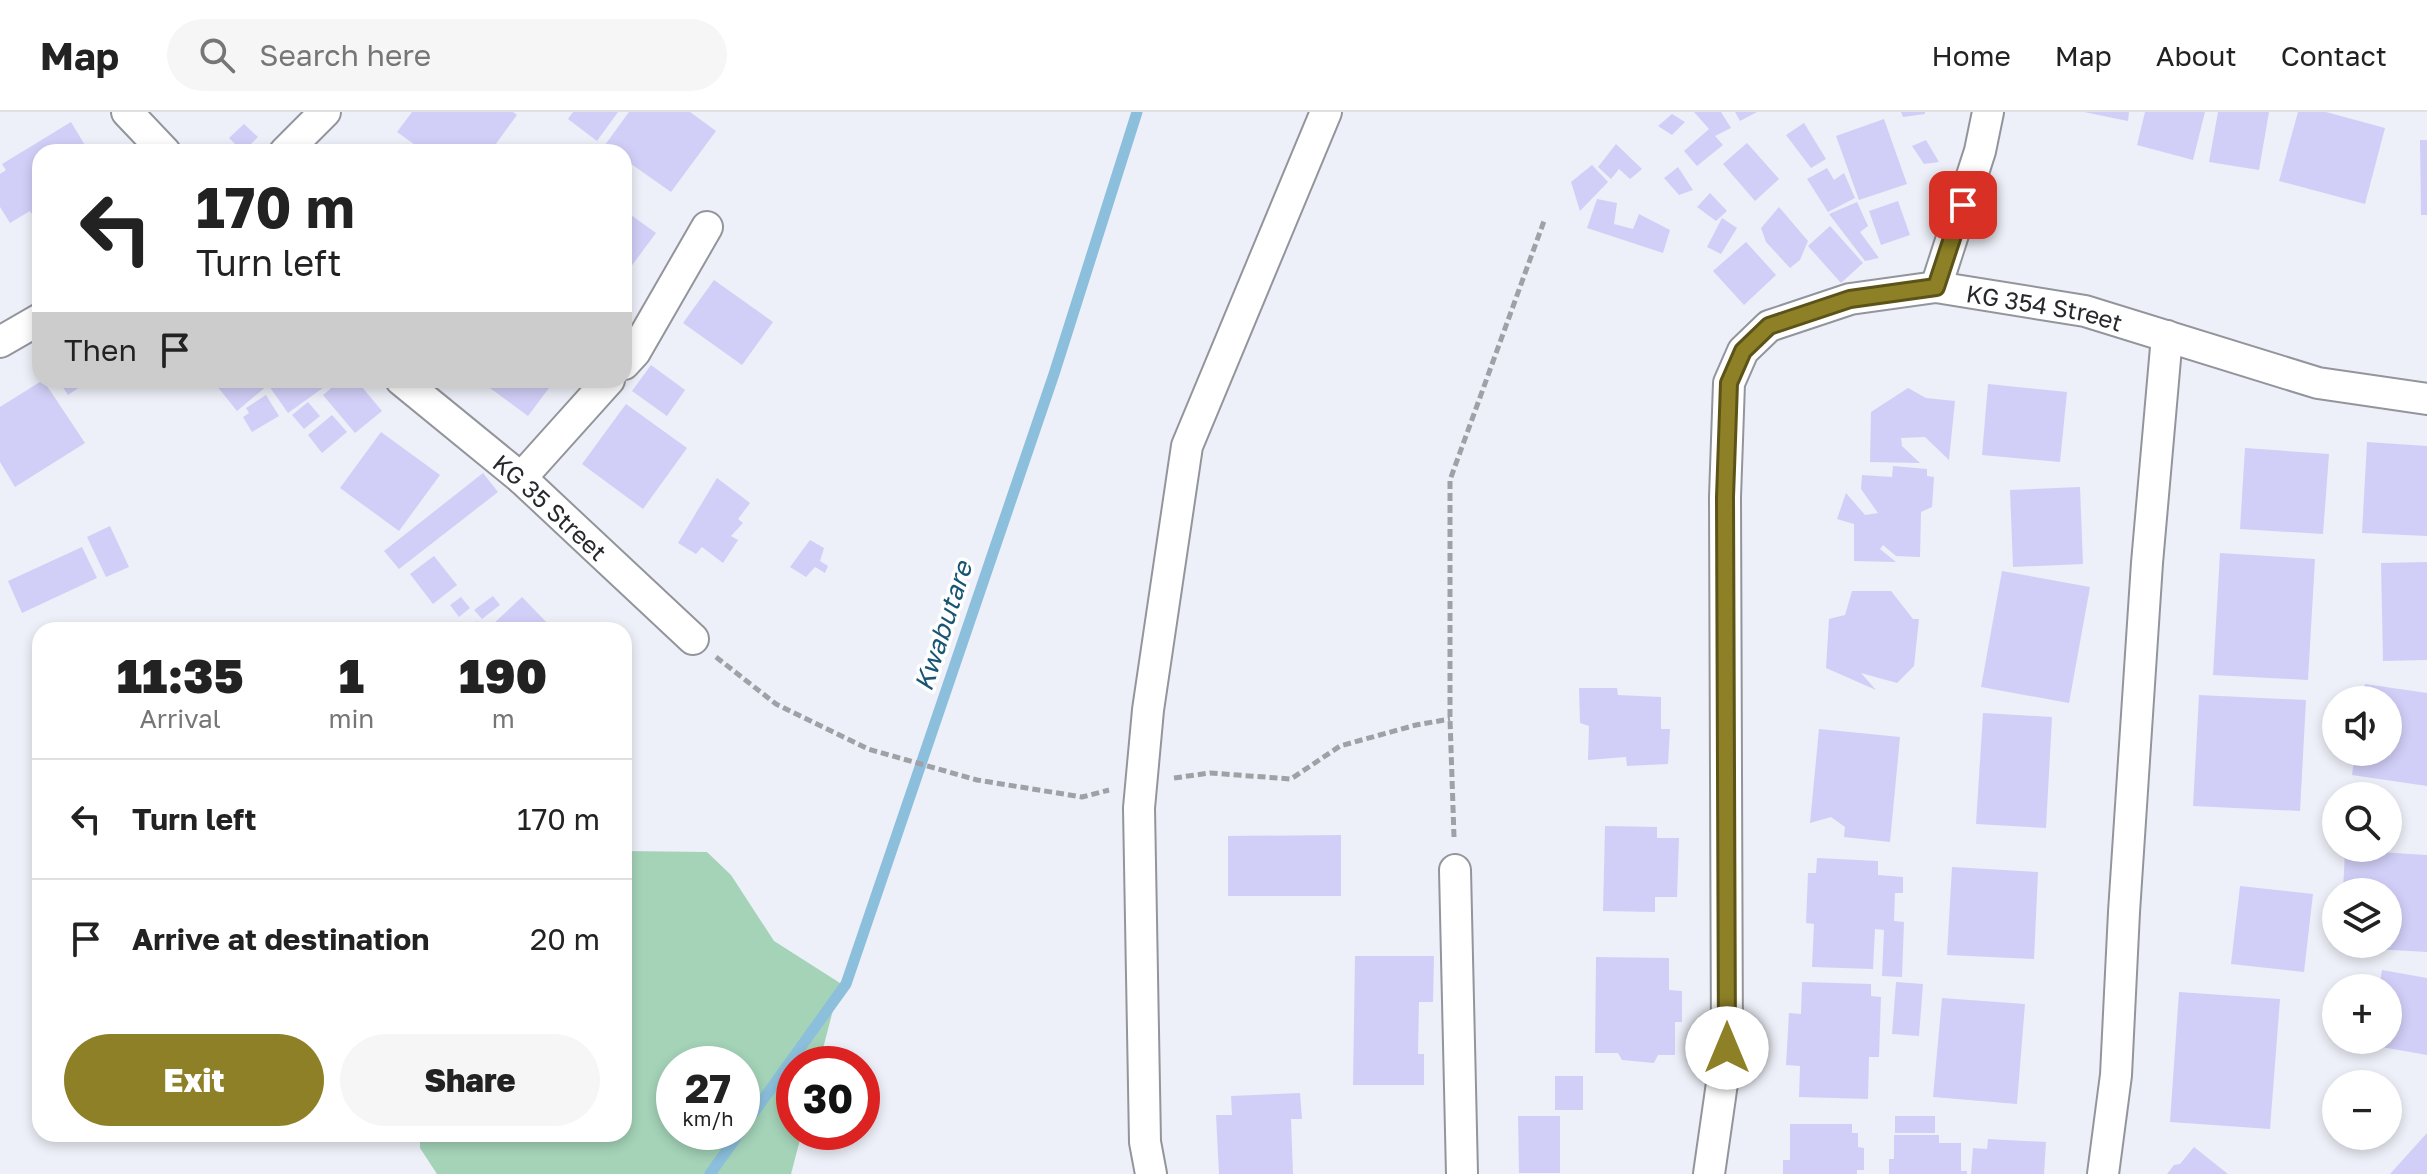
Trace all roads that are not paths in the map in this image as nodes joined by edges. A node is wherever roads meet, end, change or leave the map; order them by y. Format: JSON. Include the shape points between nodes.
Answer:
{"nodes":[{"id":1,"x":127,"y":112,"type":"edge"},
{"id":2,"x":325,"y":112,"type":"edge"},
{"id":3,"x":1326,"y":112,"type":"edge"},
{"id":4,"x":1988,"y":112,"type":"edge"},
{"id":5,"x":157,"y":144,"type":"edge"},
{"id":6,"x":293,"y":144,"type":"edge"},
{"id":7,"x":707,"y":227,"type":"dead end"},
{"id":8,"x":1936,"y":287,"type":"junction"},
{"id":9,"x":32,"y":324,"type":"edge"},
{"id":10,"x":2167,"y":336,"type":"junction"},
{"id":11,"x":0,"y":342,"type":"edge"},
{"id":12,"x":632,"y":355,"type":"edge"},
{"id":13,"x":411,"y":388,"type":"edge"},
{"id":14,"x":602,"y":388,"type":"edge"},
{"id":15,"x":2427,"y":399,"type":"edge"},
{"id":16,"x":521,"y":478,"type":"junction"},
{"id":17,"x":693,"y":639,"type":"road end"},
{"id":18,"x":1455,"y":870,"type":"road end"},
{"id":19,"x":1151,"y":1174,"type":"edge"},
{"id":20,"x":1462,"y":1174,"type":"edge"},
{"id":21,"x":1709,"y":1174,"type":"edge"},
{"id":22,"x":2103,"y":1174,"type":"edge"}],
"edges":[{"from":1,"to":5,"type":"street"},
{"from":2,"to":6,"type":"street"},
{"from":3,"to":19,"type":"street","via":[[1187,446],[1139,808],[1145,1142]]},
{"from":4,"to":8,"type":"street"},
{"from":7,"to":12,"type":"street"},
{"from":8,"to":10,"type":"street","name":"KG 354 Street","via":[[2085,311]]},
{"from":8,"to":21,"type":"street","name":"KG 354 Street","via":[[1850,299],[1769,326],[1743,351],[1729,383],[1727,1048]]},
{"from":9,"to":11,"type":"street"},
{"from":10,"to":15,"type":"street","name":"KG 354 Street","via":[[2318,383]]},
{"from":10,"to":22,"type":"street","via":[[2144,595],[2116,1075]]},
{"from":13,"to":16,"type":"street","name":"KG 35 Street"},
{"from":14,"to":16,"type":"street"},
{"from":16,"to":17,"type":"street","name":"KG 35 Street"},
{"from":18,"to":20,"type":"street"}]}
